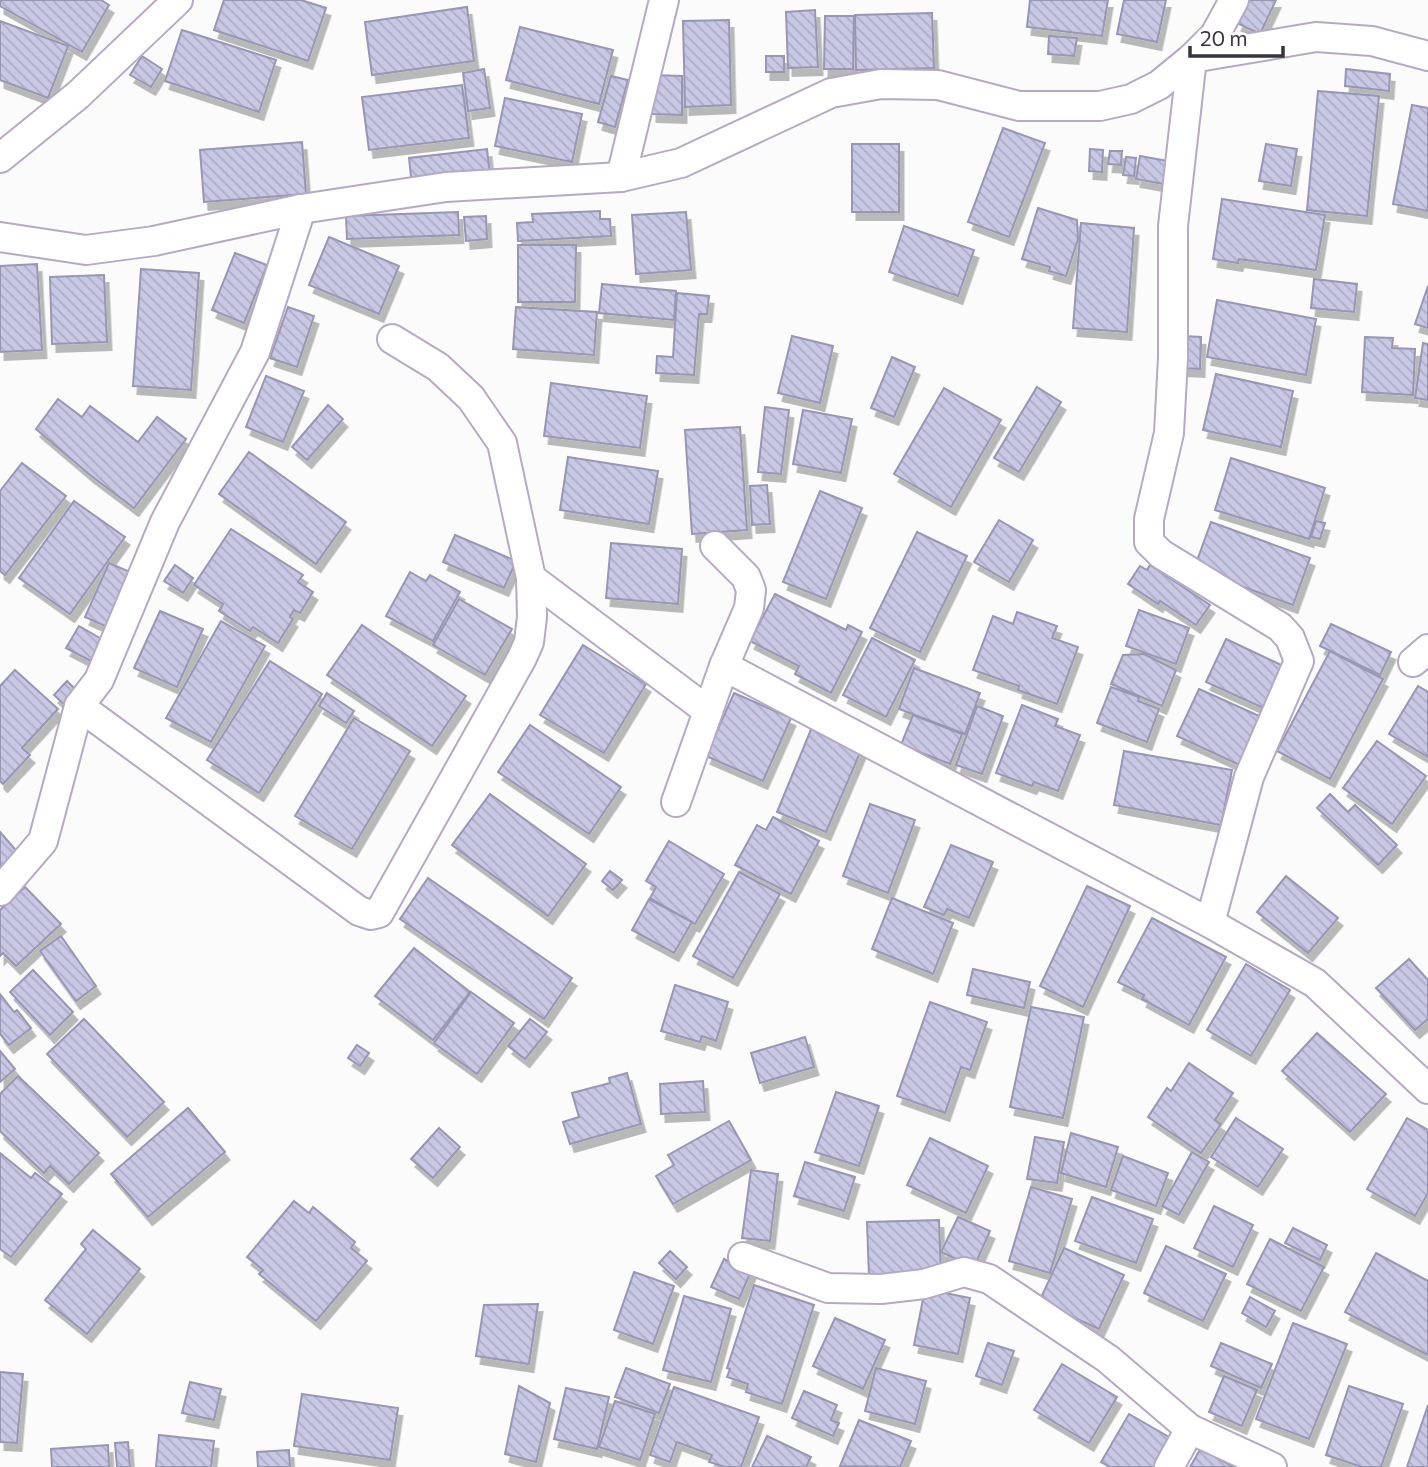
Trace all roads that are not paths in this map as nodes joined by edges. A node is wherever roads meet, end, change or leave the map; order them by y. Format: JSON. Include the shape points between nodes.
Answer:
{"nodes":[{"id":1,"x":178,"y":0,"type":"edge"},
{"id":2,"x":664,"y":0,"type":"edge"},
{"id":3,"x":1234,"y":0,"type":"edge"},
{"id":4,"x":1428,"y":56,"type":"edge"},
{"id":5,"x":1192,"y":58,"type":"junction"},
{"id":6,"x":0,"y":158,"type":"edge"},
{"id":7,"x":621,"y":177,"type":"junction"},
{"id":8,"x":300,"y":209,"type":"junction"},
{"id":9,"x":0,"y":237,"type":"edge"},
{"id":10,"x":392,"y":339,"type":"dead end"},
{"id":11,"x":715,"y":545,"type":"dead end"},
{"id":12,"x":531,"y":578,"type":"junction"},
{"id":13,"x":724,"y":666,"type":"junction"},
{"id":14,"x":79,"y":706,"type":"junction"},
{"id":15,"x":708,"y":711,"type":"junction"},
{"id":16,"x":676,"y":802,"type":"dead end"},
{"id":17,"x":0,"y":891,"type":"edge"},
{"id":18,"x":1210,"y":923,"type":"junction"},
{"id":19,"x":1428,"y":1089,"type":"edge"},
{"id":20,"x":743,"y":1257,"type":"dead end"},
{"id":21,"x":1190,"y":1429,"type":"junction"},
{"id":22,"x":1169,"y":1467,"type":"edge"},
{"id":23,"x":1272,"y":1467,"type":"edge"}],
"edges":[{"from":1,"to":6,"type":"street","via":[[78,95]]},
{"from":2,"to":7,"type":"street"},
{"from":3,"to":5,"type":"street","via":[[1215,35]]},
{"from":4,"to":5,"type":"street","via":[[1372,41],[1316,37]]},
{"from":5,"to":7,"type":"street","via":[[1158,85],[1131,99],[1100,106],[1019,106],[938,85],[881,84],[831,93],[681,163]]},
{"from":5,"to":18,"type":"street","via":[[1173,226],[1169,433],[1149,519],[1149,542],[1161,554],[1280,627],[1299,661],[1249,777]]},
{"from":7,"to":8,"type":"street","via":[[446,187]]},
{"from":8,"to":9,"type":"street","via":[[154,241],[86,250]]},
{"from":8,"to":14,"type":"street","via":[[255,352],[165,522],[99,680]]},
{"from":10,"to":12,"type":"street","via":[[438,367],[471,398],[502,443]]},
{"from":11,"to":13,"type":"street","via":[[746,577],[751,590],[749,608]]},
{"from":12,"to":14,"type":"street","via":[[532,617],[522,658],[379,913],[359,912]]},
{"from":12,"to":15,"type":"street"},
{"from":13,"to":15,"type":"street"},
{"from":13,"to":18,"type":"street"},
{"from":14,"to":17,"type":"street","via":[[43,841]]},
{"from":15,"to":16,"type":"street"},
{"from":18,"to":19,"type":"street","via":[[1315,983]]},
{"from":20,"to":21,"type":"street","via":[[828,1288],[924,1284],[964,1272],[989,1279],[1108,1359]]},
{"from":21,"to":22,"type":"street"},
{"from":21,"to":23,"type":"street"}]}
